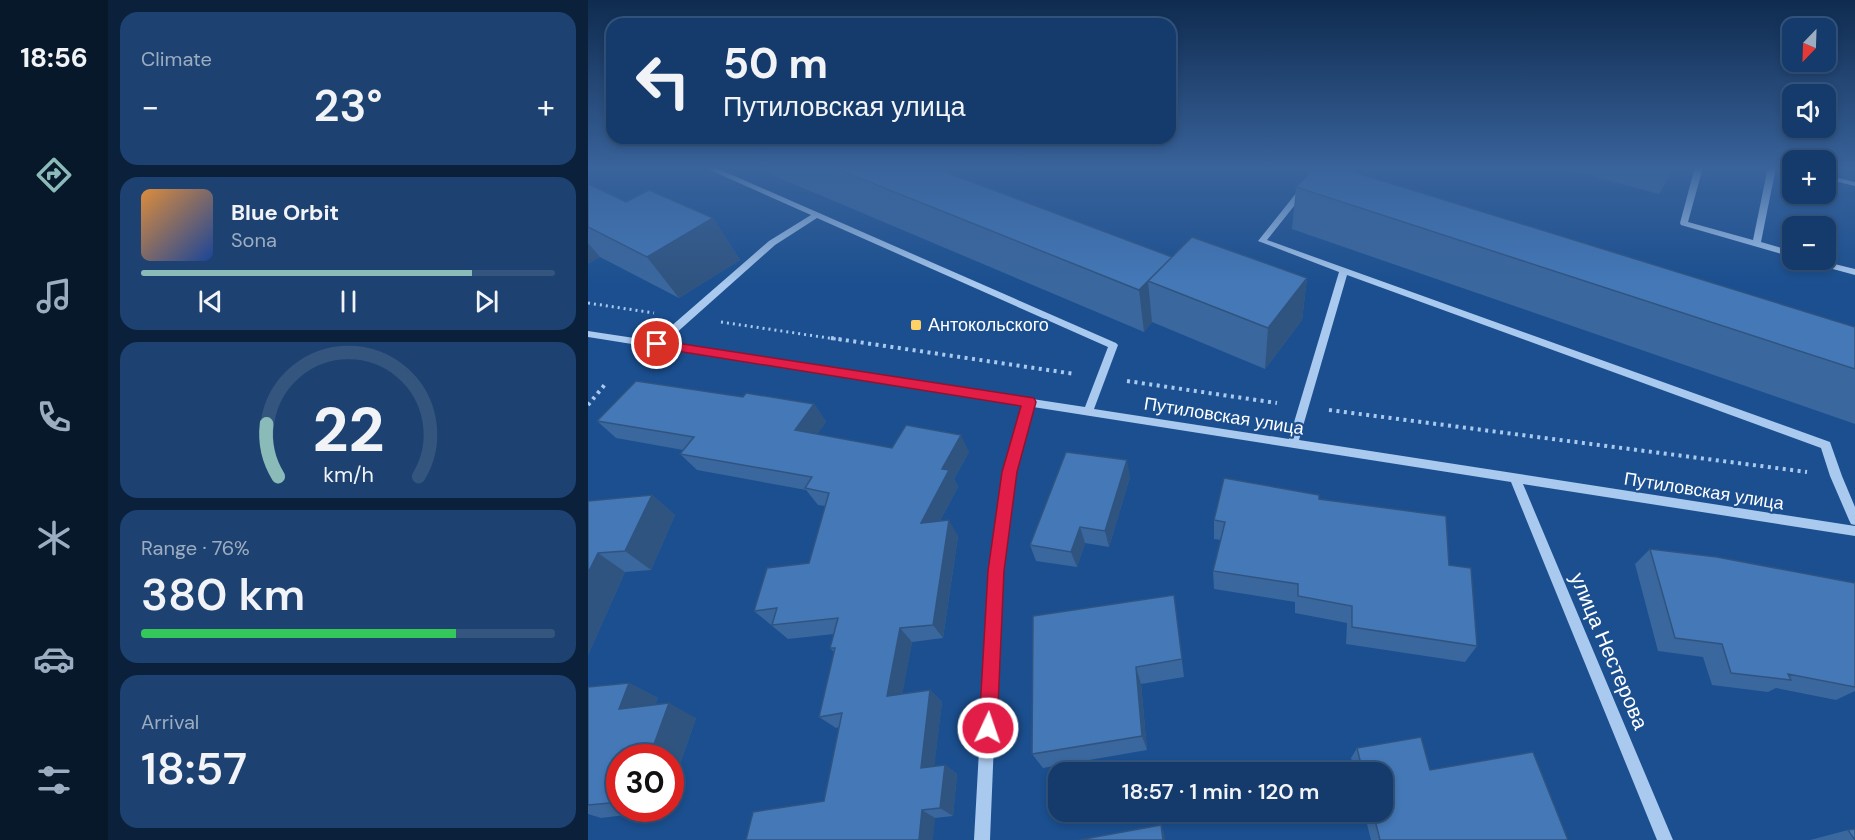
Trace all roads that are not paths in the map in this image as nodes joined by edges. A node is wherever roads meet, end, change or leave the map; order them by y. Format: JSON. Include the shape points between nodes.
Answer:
{"nodes":[{"id":1,"x":799,"y":206,"type":"edge"},
{"id":2,"x":1290,"y":206,"type":"edge"},
{"id":3,"x":1688,"y":206,"type":"edge"},
{"id":4,"x":1764,"y":206,"type":"edge"},
{"id":5,"x":817,"y":214,"type":"junction"},
{"id":6,"x":1756,"y":244,"type":"junction"},
{"id":7,"x":1782,"y":251,"type":"edge"},
{"id":8,"x":1836,"y":267,"type":"edge"},
{"id":9,"x":1344,"y":270,"type":"junction"},
{"id":10,"x":1855,"y":272,"type":"edge"},
{"id":11,"x":590,"y":337,"type":"edge"},
{"id":12,"x":657,"y":344,"type":"junction"},
{"id":13,"x":1029,"y":402,"type":"junction"},
{"id":14,"x":1088,"y":412,"type":"junction"},
{"id":15,"x":1293,"y":442,"type":"junction"},
{"id":16,"x":1515,"y":479,"type":"junction"},
{"id":17,"x":1855,"y":520,"type":"edge"},
{"id":18,"x":1855,"y":531,"type":"edge"},
{"id":19,"x":982,"y":840,"type":"edge"},
{"id":20,"x":1665,"y":840,"type":"edge"}],
"edges":[{"from":1,"to":5,"type":"street"},
{"from":2,"to":9,"type":"street","via":[[1262,241]]},
{"from":3,"to":6,"type":"street","via":[[1684,223]]},
{"from":4,"to":6,"type":"street"},
{"from":5,"to":12,"type":"street","via":[[772,243]]},
{"from":5,"to":14,"type":"street","via":[[1113,345]]},
{"from":6,"to":7,"type":"street"},
{"from":8,"to":10,"type":"street"},
{"from":9,"to":15,"type":"street"},
{"from":9,"to":17,"type":"street","via":[[1826,445]]},
{"from":11,"to":12,"type":"street","name":"Путиловская улица"},
{"from":12,"to":13,"type":"street","name":"Путиловская улица"},
{"from":13,"to":14,"type":"street","name":"Путиловская улица"},
{"from":13,"to":19,"type":"street","via":[[1010,472],[996,571]]},
{"from":14,"to":15,"type":"street","name":"Путиловская улица"},
{"from":15,"to":16,"type":"street","name":"Путиловская улица"},
{"from":16,"to":18,"type":"street","name":"Путиловская улица"},
{"from":16,"to":20,"type":"street","name":"улица Нестерова"}]}
